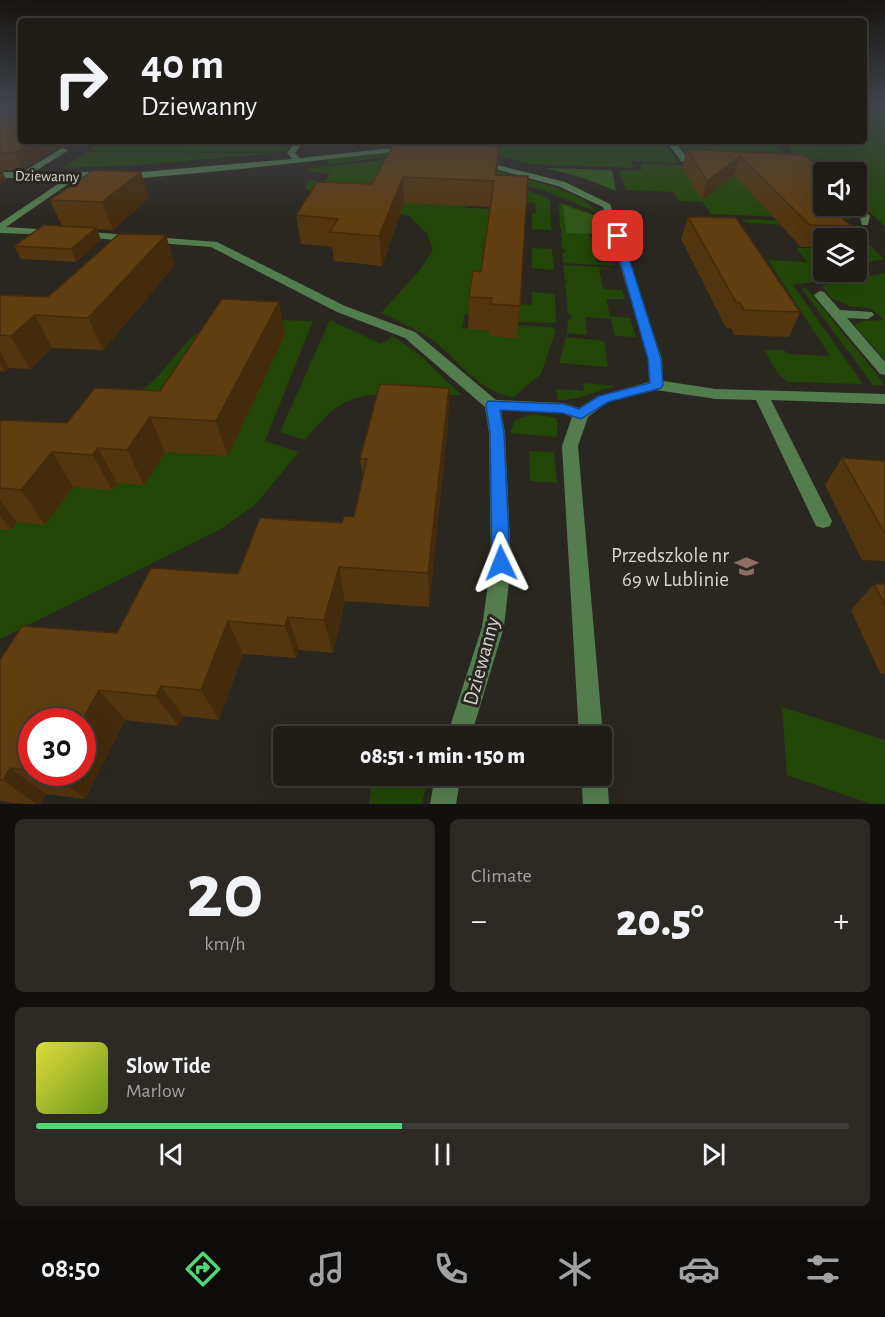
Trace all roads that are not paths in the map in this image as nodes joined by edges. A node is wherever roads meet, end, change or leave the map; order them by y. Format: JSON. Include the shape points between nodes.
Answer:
{"nodes":[{"id":1,"x":297,"y":145,"type":"edge"},
{"id":2,"x":673,"y":145,"type":"edge"},
{"id":3,"x":424,"y":149,"type":"edge"},
{"id":4,"x":65,"y":150,"type":"dead end"},
{"id":5,"x":297,"y":160,"type":"junction"},
{"id":6,"x":475,"y":161,"type":"edge"},
{"id":7,"x":707,"y":164,"type":"edge"},
{"id":8,"x":0,"y":175,"type":"edge"},
{"id":9,"x":23,"y":176,"type":"junction"},
{"id":10,"x":73,"y":177,"type":"junction"},
{"id":11,"x":866,"y":216,"type":"edge"},
{"id":12,"x":865,"y":223,"type":"dead end"},
{"id":13,"x":0,"y":229,"type":"edge"},
{"id":14,"x":820,"y":295,"type":"dead end"},
{"id":15,"x":837,"y":314,"type":"junction"},
{"id":16,"x":868,"y":315,"type":"dead end"},
{"id":17,"x":885,"y":371,"type":"edge"},
{"id":18,"x":656,"y":385,"type":"junction"},
{"id":19,"x":761,"y":395,"type":"junction"},
{"id":20,"x":885,"y":399,"type":"edge"},
{"id":21,"x":492,"y":405,"type":"junction"},
{"id":22,"x":581,"y":414,"type":"junction"},
{"id":23,"x":823,"y":521,"type":"dead end"},
{"id":24,"x":462,"y":726,"type":"edge"},
{"id":25,"x":590,"y":726,"type":"edge"},
{"id":26,"x":446,"y":786,"type":"edge"},
{"id":27,"x":595,"y":786,"type":"edge"},
{"id":28,"x":443,"y":804,"type":"edge"},
{"id":29,"x":596,"y":804,"type":"edge"}],
"edges":[{"from":1,"to":5,"type":"street","via":[[291,153]]},
{"from":2,"to":7,"type":"street","via":[[684,159]]},
{"from":3,"to":5,"type":"street","name":"Dziewanny"},
{"from":4,"to":9,"type":"street"},
{"from":5,"to":10,"type":"street","name":"Dziewanny","via":[[142,175]]},
{"from":6,"to":18,"type":"street","via":[[582,191],[607,206],[655,359]]},
{"from":8,"to":9,"type":"street","name":"Dziewanny"},
{"from":9,"to":10,"type":"street","name":"Dziewanny"},
{"from":10,"to":13,"type":"street"},
{"from":11,"to":12,"type":"street"},
{"from":13,"to":21,"type":"street","via":[[213,244],[340,309],[410,335]]},
{"from":14,"to":15,"type":"street"},
{"from":15,"to":16,"type":"street"},
{"from":15,"to":17,"type":"street"},
{"from":18,"to":19,"type":"street","via":[[716,394]]},
{"from":18,"to":22,"type":"street","via":[[603,399]]},
{"from":19,"to":20,"type":"street"},
{"from":19,"to":23,"type":"street"},
{"from":21,"to":22,"type":"street","via":[[563,408]]},
{"from":21,"to":24,"type":"street","name":"Dziewanny","via":[[497,433],[501,563],[493,627]]},
{"from":22,"to":25,"type":"street","via":[[570,446]]},
{"from":26,"to":28,"type":"street"},
{"from":27,"to":29,"type":"street"}]}
